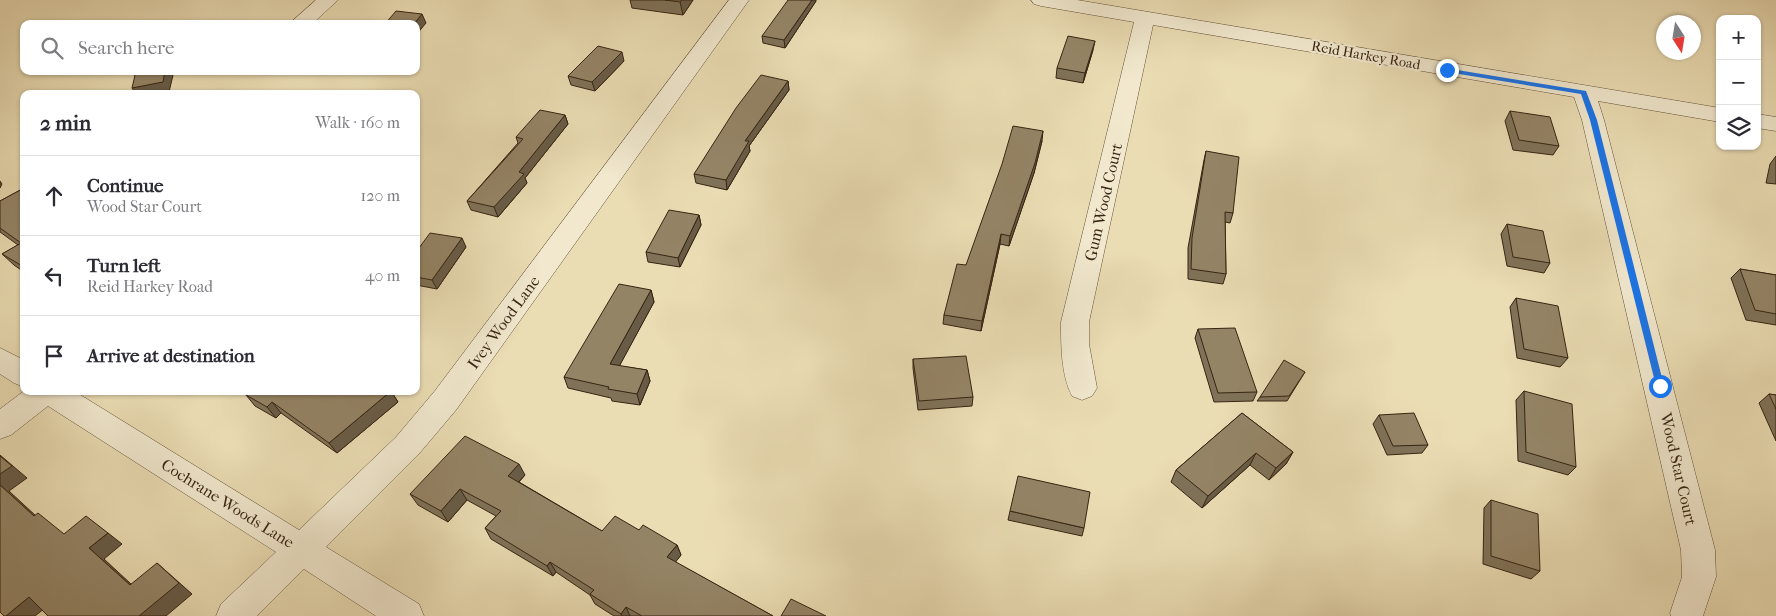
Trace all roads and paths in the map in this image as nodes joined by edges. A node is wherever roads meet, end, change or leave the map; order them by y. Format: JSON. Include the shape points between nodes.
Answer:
{"nodes":[{"id":1,"x":328,"y":0,"type":"edge"},
{"id":2,"x":739,"y":0,"type":"edge"},
{"id":3,"x":1041,"y":0,"type":"edge"},
{"id":4,"x":1145,"y":17,"type":"junction"},
{"id":5,"x":304,"y":20,"type":"edge"},
{"id":6,"x":1584,"y":92,"type":"junction"},
{"id":7,"x":1716,"y":114,"type":"edge"},
{"id":8,"x":1761,"y":122,"type":"edge"},
{"id":9,"x":1776,"y":124,"type":"edge"},
{"id":10,"x":0,"y":359,"type":"edge"},
{"id":11,"x":20,"y":372,"type":"edge"},
{"id":12,"x":1082,"y":388,"type":"dead end"},
{"id":13,"x":43,"y":395,"type":"edge"},
{"id":14,"x":54,"y":395,"type":"edge"},
{"id":15,"x":0,"y":426,"type":"edge"},
{"id":16,"x":302,"y":550,"type":"junction"},
{"id":17,"x":1688,"y":613,"type":"dead end"},
{"id":18,"x":233,"y":616,"type":"edge"},
{"id":19,"x":407,"y":616,"type":"edge"}],
"edges":[{"from":1,"to":5,"type":"street"},
{"from":2,"to":16,"type":"street","name":"Ivey Wood Lane","via":[[445,401],[407,446]]},
{"from":3,"to":4,"type":"street","name":"Reid Harkey Road"},
{"from":4,"to":6,"type":"street","name":"Reid Harkey Road"},
{"from":4,"to":12,"type":"street","name":"Gum Wood Court","via":[[1075,322]]},
{"from":6,"to":7,"type":"street","name":"Reid Harkey Road"},
{"from":6,"to":17,"type":"street","name":"Wood Star Court","via":[[1698,550],[1699,577]]},
{"from":8,"to":9,"type":"street"},
{"from":10,"to":11,"type":"street"},
{"from":13,"to":15,"type":"street"},
{"from":14,"to":16,"type":"street","name":"Cochrane Woods Lane"},
{"from":16,"to":18,"type":"street","name":"Ivey Wood Lane"},
{"from":16,"to":19,"type":"street","name":"Cochrane Woods Lane"}]}
